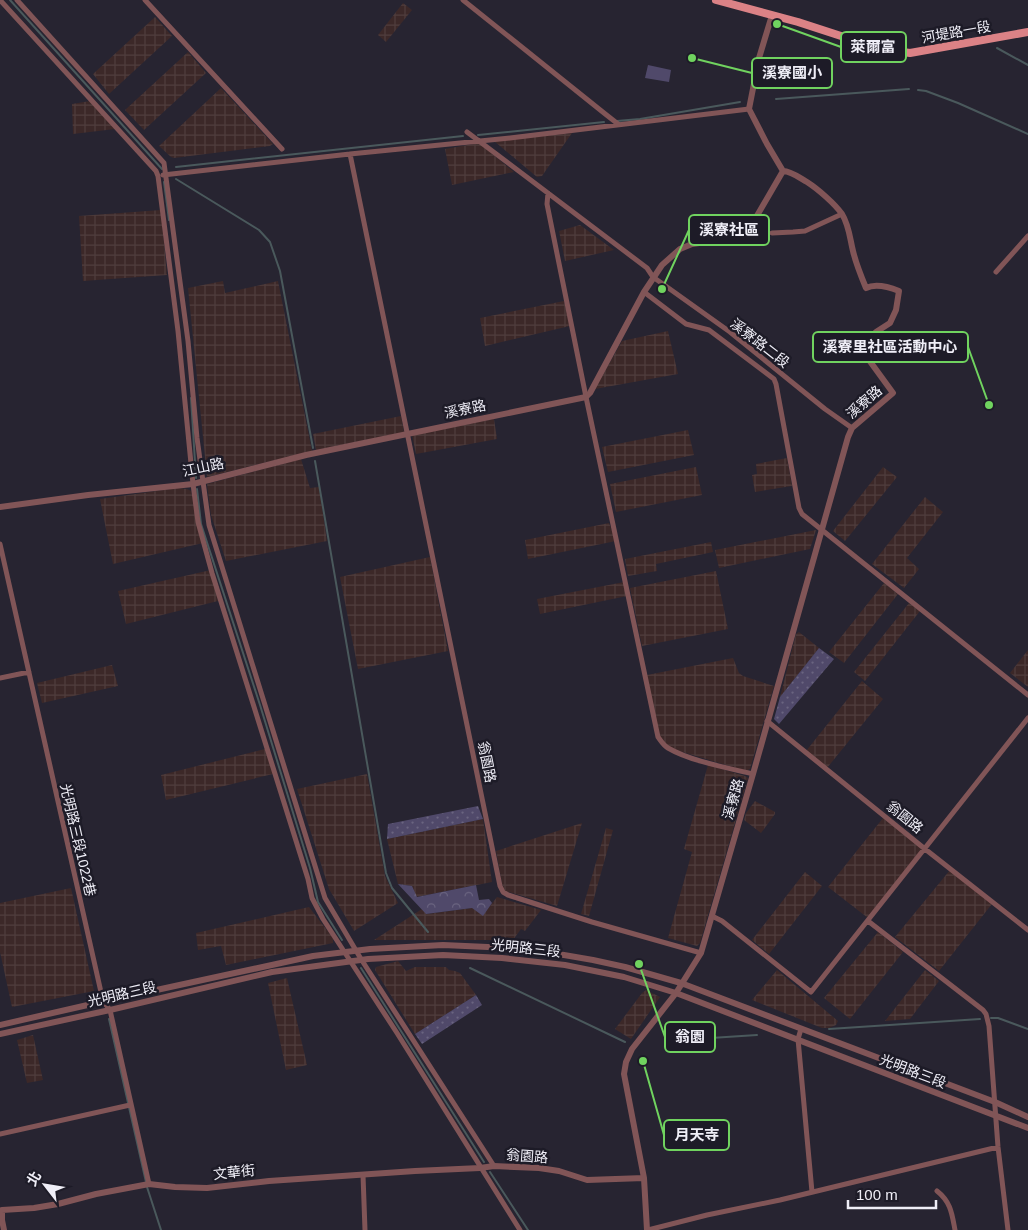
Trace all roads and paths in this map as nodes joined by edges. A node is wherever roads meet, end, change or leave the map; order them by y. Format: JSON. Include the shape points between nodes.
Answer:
{"nodes":[{"id":1,"x":0,"y":0,"type":"edge"},
{"id":2,"x":17,"y":0,"type":"edge"},
{"id":3,"x":145,"y":0,"type":"edge"},
{"id":4,"x":463,"y":0,"type":"edge"},
{"id":5,"x":716,"y":0,"type":"edge"},
{"id":6,"x":772,"y":14,"type":"junction"},
{"id":7,"x":1028,"y":32,"type":"edge"},
{"id":8,"x":749,"y":109,"type":"junction"},
{"id":9,"x":618,"y":124,"type":"junction"},
{"id":10,"x":467,"y":132,"type":"dead end"},
{"id":11,"x":478,"y":141,"type":"junction"},
{"id":12,"x":282,"y":149,"type":"dead end"},
{"id":13,"x":350,"y":154,"type":"junction"},
{"id":14,"x":783,"y":171,"type":"junction"},
{"id":15,"x":166,"y":174,"type":"junction"},
{"id":16,"x":158,"y":176,"type":"junction"},
{"id":17,"x":548,"y":193,"type":"junction"},
{"id":18,"x":842,"y":214,"type":"junction"},
{"id":19,"x":772,"y":233,"type":"dead end"},
{"id":20,"x":1028,"y":236,"type":"edge"},
{"id":21,"x":996,"y":272,"type":"dead end"},
{"id":22,"x":653,"y":277,"type":"junction"},
{"id":23,"x":644,"y":292,"type":"junction"},
{"id":24,"x":586,"y":397,"type":"junction"},
{"id":25,"x":852,"y":428,"type":"junction"},
{"id":26,"x":408,"y":434,"type":"junction"},
{"id":27,"x":202,"y":481,"type":"junction"},
{"id":28,"x":193,"y":484,"type":"junction"},
{"id":29,"x":0,"y":507,"type":"edge"},
{"id":30,"x":821,"y":531,"type":"junction"},
{"id":31,"x":0,"y":544,"type":"edge"},
{"id":32,"x":29,"y":672,"type":"junction"},
{"id":33,"x":0,"y":678,"type":"edge"},
{"id":34,"x":1028,"y":694,"type":"edge"},
{"id":35,"x":1028,"y":718,"type":"edge"},
{"id":36,"x":767,"y":721,"type":"junction"},
{"id":37,"x":753,"y":774,"type":"junction"},
{"id":38,"x":925,"y":849,"type":"junction"},
{"id":39,"x":712,"y":916,"type":"junction"},
{"id":40,"x":868,"y":921,"type":"junction"},
{"id":41,"x":1028,"y":930,"type":"edge"},
{"id":42,"x":356,"y":951,"type":"junction"},
{"id":43,"x":344,"y":952,"type":"junction"},
{"id":44,"x":701,"y":953,"type":"junction"},
{"id":45,"x":361,"y":960,"type":"junction"},
{"id":46,"x":350,"y":961,"type":"junction"},
{"id":47,"x":681,"y":983,"type":"junction"},
{"id":48,"x":676,"y":993,"type":"junction"},
{"id":49,"x":103,"y":1001,"type":"junction"},
{"id":50,"x":110,"y":1010,"type":"junction"},
{"id":51,"x":0,"y":1025,"type":"edge"},
{"id":52,"x":801,"y":1029,"type":"junction"},
{"id":53,"x":0,"y":1034,"type":"edge"},
{"id":54,"x":798,"y":1039,"type":"junction"},
{"id":55,"x":995,"y":1102,"type":"junction"},
{"id":56,"x":128,"y":1105,"type":"junction"},
{"id":57,"x":997,"y":1117,"type":"junction"},
{"id":58,"x":1028,"y":1117,"type":"edge"},
{"id":59,"x":1028,"y":1128,"type":"edge"},
{"id":60,"x":0,"y":1134,"type":"edge"},
{"id":61,"x":998,"y":1147,"type":"junction"},
{"id":62,"x":494,"y":1166,"type":"junction"},
{"id":63,"x":480,"y":1168,"type":"junction"},
{"id":64,"x":363,"y":1175,"type":"junction"},
{"id":65,"x":644,"y":1178,"type":"junction"},
{"id":66,"x":147,"y":1184,"type":"junction"},
{"id":67,"x":937,"y":1190,"type":"dead end"},
{"id":68,"x":812,"y":1192,"type":"junction"},
{"id":69,"x":4,"y":1230,"type":"edge"},
{"id":70,"x":365,"y":1230,"type":"edge"},
{"id":71,"x":520,"y":1230,"type":"edge"},
{"id":72,"x":647,"y":1230,"type":"edge"},
{"id":73,"x":955,"y":1230,"type":"edge"},
{"id":74,"x":1008,"y":1230,"type":"edge"}],
"edges":[{"from":1,"to":16,"type":"street"},
{"from":2,"to":15,"type":"street","via":[[164,163]]},
{"from":3,"to":12,"type":"street"},
{"from":4,"to":9,"type":"street"},
{"from":5,"to":6,"type":"main road","name":"河堤路一段"},
{"from":6,"to":7,"type":"main road","name":"河堤路一段","via":[[881,49],[910,53]]},
{"from":6,"to":8,"type":"street"},
{"from":8,"to":9,"type":"street"},
{"from":8,"to":14,"type":"street"},
{"from":9,"to":11,"type":"street"},
{"from":10,"to":11,"type":"street","name":"溪寮路二段"},
{"from":11,"to":13,"type":"street"},
{"from":11,"to":17,"type":"street","name":"溪寮路二段"},
{"from":13,"to":15,"type":"street"},
{"from":13,"to":26,"type":"street"},
{"from":14,"to":18,"type":"street","name":"溪寮路","via":[[810,184]]},
{"from":14,"to":22,"type":"street","via":[[752,226],[728,239],[680,249],[662,264]]},
{"from":15,"to":16,"type":"street"},
{"from":15,"to":27,"type":"street"},
{"from":16,"to":28,"type":"street"},
{"from":17,"to":22,"type":"street","name":"溪寮路二段","via":[[647,268]]},
{"from":17,"to":24,"type":"street"},
{"from":18,"to":19,"type":"street","via":[[805,231]]},
{"from":18,"to":25,"type":"street","name":"溪寮路","via":[[866,288],[873,285],[899,291],[890,323],[876,332],[861,349],[893,393]]},
{"from":20,"to":21,"type":"street"},
{"from":22,"to":23,"type":"street"},
{"from":22,"to":25,"type":"street","name":"溪寮路二段","via":[[730,332]]},
{"from":23,"to":24,"type":"street"},
{"from":23,"to":30,"type":"street","via":[[686,324],[709,330],[774,379],[799,508]]},
{"from":24,"to":26,"type":"street","name":"溪寮路"},
{"from":24,"to":37,"type":"street","via":[[658,737],[668,748],[682,754]]},
{"from":25,"to":30,"type":"street","name":"溪寮路"},
{"from":26,"to":27,"type":"street","name":"江山路"},
{"from":26,"to":44,"type":"street","name":"翁園路","via":[[503,892]]},
{"from":27,"to":28,"type":"street","name":"江山路"},
{"from":27,"to":42,"type":"street","via":[[209,525],[325,898]]},
{"from":28,"to":29,"type":"street","name":"江山路"},
{"from":28,"to":43,"type":"street","via":[[198,522],[212,573],[312,898]]},
{"from":30,"to":34,"type":"street"},
{"from":30,"to":36,"type":"street","name":"溪寮路"},
{"from":31,"to":32,"type":"street","name":"光明路三段1022巷"},
{"from":32,"to":33,"type":"street"},
{"from":32,"to":49,"type":"street","name":"光明路三段1022巷"},
{"from":35,"to":38,"type":"street"},
{"from":36,"to":37,"type":"street","name":"溪寮路"},
{"from":36,"to":38,"type":"street","name":"翁園路"},
{"from":37,"to":39,"type":"street","name":"溪寮路"},
{"from":38,"to":40,"type":"street"},
{"from":38,"to":41,"type":"street","name":"翁園路"},
{"from":39,"to":40,"type":"street","via":[[811,992]]},
{"from":39,"to":44,"type":"street","name":"溪寮路"},
{"from":40,"to":55,"type":"street","via":[[986,1014]]},
{"from":42,"to":43,"type":"street","name":"光明路三段"},
{"from":42,"to":45,"type":"street"},
{"from":42,"to":47,"type":"street","name":"光明路三段","via":[[443,945],[512,948],[594,960]]},
{"from":43,"to":46,"type":"street"},
{"from":43,"to":49,"type":"street","name":"光明路三段"},
{"from":44,"to":47,"type":"street","name":"溪寮路"},
{"from":45,"to":46,"type":"street","name":"光明路三段"},
{"from":45,"to":48,"type":"street","name":"光明路三段","via":[[444,954],[502,958],[565,965],[624,977]]},
{"from":45,"to":62,"type":"street"},
{"from":46,"to":50,"type":"street","name":"光明路三段","via":[[272,972]]},
{"from":46,"to":63,"type":"street"},
{"from":47,"to":48,"type":"street","name":"溪寮路"},
{"from":47,"to":52,"type":"street","name":"光明路三段"},
{"from":48,"to":54,"type":"street","name":"光明路三段"},
{"from":48,"to":65,"type":"street","via":[[626,1062],[624,1074]]},
{"from":49,"to":50,"type":"street","name":"光明路三段1022巷"},
{"from":49,"to":51,"type":"street","name":"光明路三段"},
{"from":50,"to":53,"type":"street","name":"光明路三段"},
{"from":50,"to":56,"type":"street"},
{"from":52,"to":54,"type":"street"},
{"from":52,"to":55,"type":"street","name":"光明路三段"},
{"from":54,"to":57,"type":"street","name":"光明路三段"},
{"from":54,"to":68,"type":"street"},
{"from":55,"to":57,"type":"street"},
{"from":55,"to":58,"type":"street","name":"光明路三段"},
{"from":56,"to":60,"type":"street"},
{"from":56,"to":66,"type":"street"},
{"from":57,"to":59,"type":"street","name":"光明路三段"},
{"from":57,"to":61,"type":"street"},
{"from":61,"to":68,"type":"street"},
{"from":61,"to":74,"type":"street"},
{"from":62,"to":63,"type":"street","name":"翁園路"},
{"from":62,"to":65,"type":"street","name":"翁園路","via":[[559,1171],[587,1180]]},
{"from":63,"to":64,"type":"street","name":"文華街"},
{"from":63,"to":71,"type":"street"},
{"from":64,"to":66,"type":"street","name":"文華街","via":[[208,1188]]},
{"from":64,"to":70,"type":"street"},
{"from":65,"to":72,"type":"street"},
{"from":66,"to":69,"type":"street","name":"文華街","via":[[58,1204],[2,1210]]},
{"from":67,"to":73,"type":"street","via":[[946,1198]]},
{"from":68,"to":72,"type":"street"}]}
